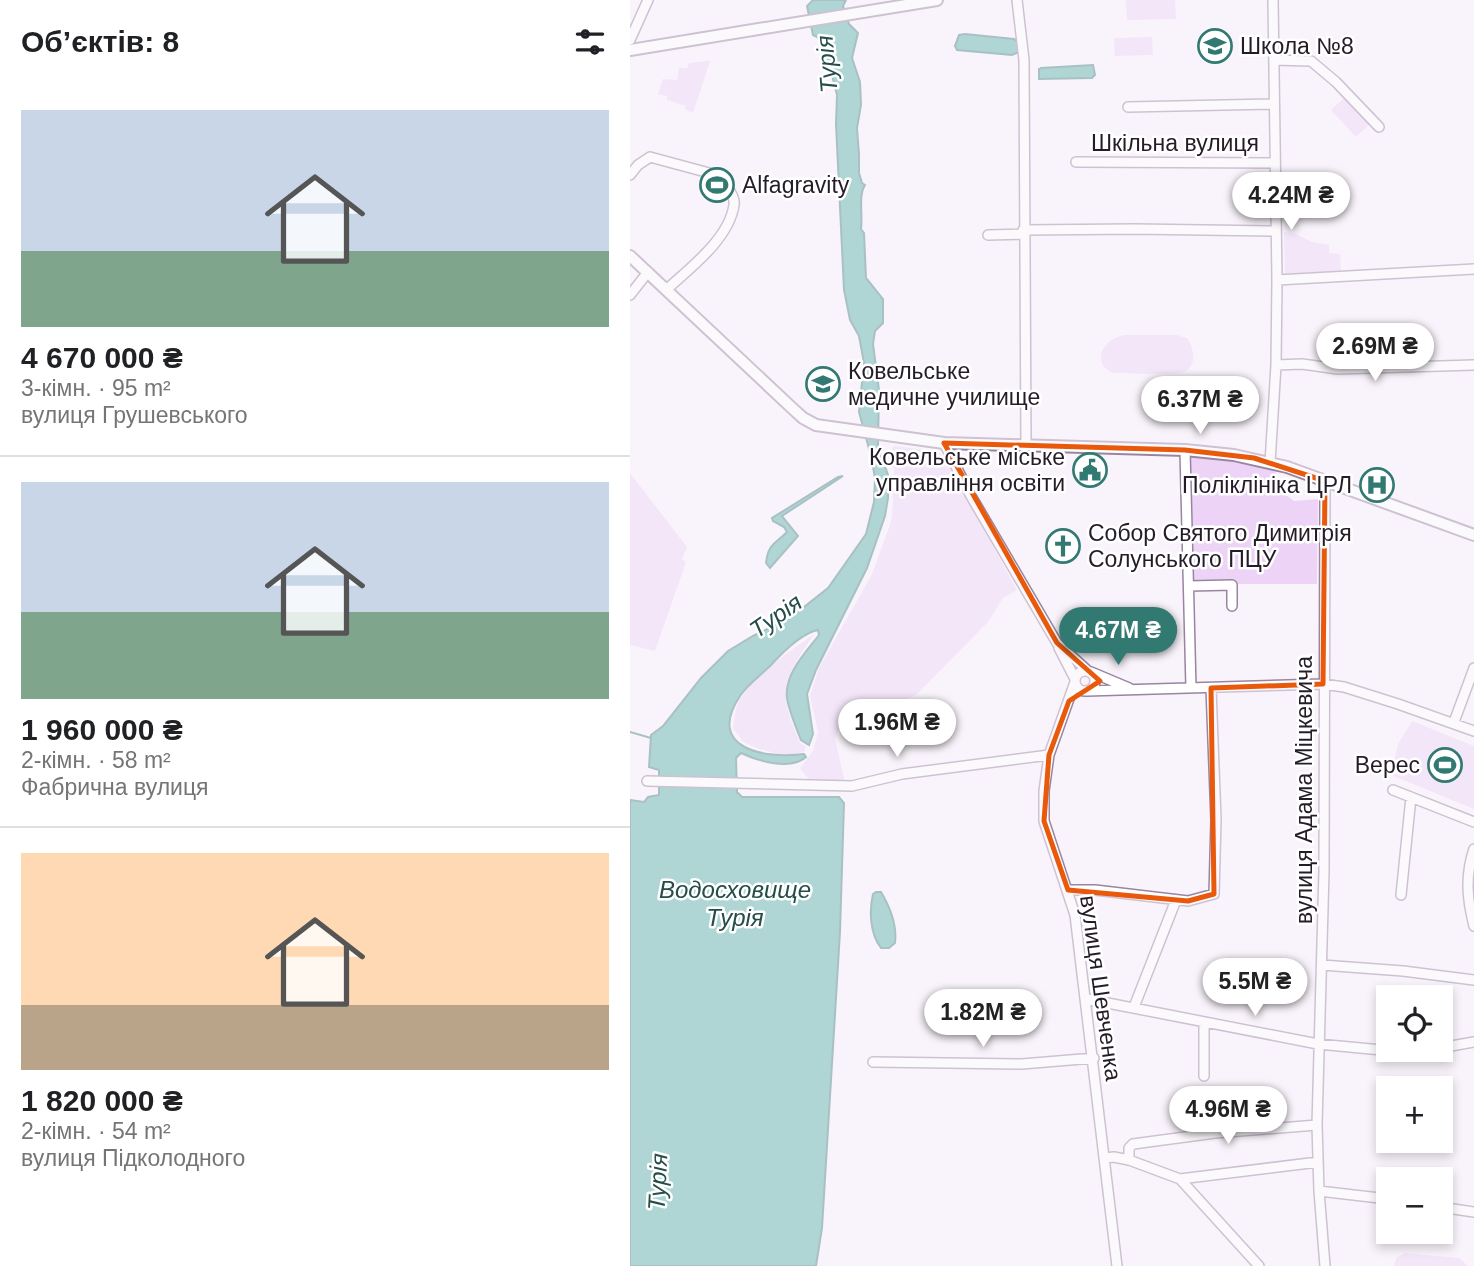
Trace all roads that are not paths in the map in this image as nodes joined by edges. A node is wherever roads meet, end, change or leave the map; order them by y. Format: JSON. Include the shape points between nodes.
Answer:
{"nodes":[{"id":1,"x":648,"y":0,"type":"edge"},
{"id":2,"x":937,"y":0,"type":"edge"},
{"id":3,"x":1017,"y":0,"type":"edge"},
{"id":4,"x":1273,"y":0,"type":"edge"},
{"id":5,"x":630,"y":40,"type":"edge"},
{"id":6,"x":630,"y":50,"type":"edge"},
{"id":7,"x":1274,"y":60,"type":"junction"},
{"id":8,"x":1273,"y":104,"type":"junction"},
{"id":9,"x":1128,"y":107,"type":"dead end"},
{"id":10,"x":1379,"y":127,"type":"dead end"},
{"id":11,"x":1076,"y":162,"type":"dead end"},
{"id":12,"x":1275,"y":163,"type":"junction"},
{"id":13,"x":630,"y":175,"type":"edge"},
{"id":14,"x":1276,"y":231,"type":"junction"},
{"id":15,"x":1023,"y":232,"type":"junction"},
{"id":16,"x":988,"y":235,"type":"dead end"},
{"id":17,"x":630,"y":256,"type":"edge"},
{"id":18,"x":1474,"y":269,"type":"edge"},
{"id":19,"x":648,"y":272,"type":"junction"},
{"id":20,"x":1276,"y":280,"type":"junction"},
{"id":21,"x":666,"y":290,"type":"junction"},
{"id":22,"x":630,"y":295,"type":"edge"},
{"id":23,"x":1276,"y":365,"type":"junction"},
{"id":24,"x":1474,"y":365,"type":"edge"},
{"id":25,"x":944,"y":443,"type":"junction"},
{"id":26,"x":1026,"y":446,"type":"junction"},
{"id":27,"x":1185,"y":450,"type":"junction"},
{"id":28,"x":1270,"y":463,"type":"junction"},
{"id":29,"x":1325,"y":481,"type":"junction"},
{"id":30,"x":1474,"y":535,"type":"edge"},
{"id":31,"x":1189,"y":586,"type":"junction"},
{"id":32,"x":1232,"y":606,"type":"dead end"},
{"id":33,"x":1057,"y":643,"type":"junction"},
{"id":34,"x":1474,"y":668,"type":"edge"},
{"id":35,"x":1089,"y":671,"type":"junction"},
{"id":36,"x":1075,"y":680,"type":"junction"},
{"id":37,"x":1323,"y":684,"type":"junction"},
{"id":38,"x":1191,"y":688,"type":"junction"},
{"id":39,"x":1211,"y":688,"type":"junction"},
{"id":40,"x":1134,"y":690,"type":"junction"},
{"id":41,"x":1086,"y":691,"type":"junction"},
{"id":42,"x":1069,"y":701,"type":"junction"},
{"id":43,"x":1454,"y":722,"type":"junction"},
{"id":44,"x":1474,"y":731,"type":"edge"},
{"id":45,"x":1049,"y":755,"type":"junction"},
{"id":46,"x":647,"y":781,"type":"dead end"},
{"id":47,"x":1393,"y":789,"type":"dead end"},
{"id":48,"x":1411,"y":797,"type":"junction"},
{"id":49,"x":1474,"y":822,"type":"edge"},
{"id":50,"x":1474,"y":849,"type":"edge"},
{"id":51,"x":1068,"y":890,"type":"junction"},
{"id":52,"x":1401,"y":895,"type":"dead end"},
{"id":53,"x":1176,"y":900,"type":"junction"},
{"id":54,"x":1474,"y":926,"type":"edge"},
{"id":55,"x":1322,"y":965,"type":"junction"},
{"id":56,"x":1474,"y":980,"type":"edge"},
{"id":57,"x":1087,"y":999,"type":"junction"},
{"id":58,"x":1135,"y":1007,"type":"junction"},
{"id":59,"x":1204,"y":1023,"type":"junction"},
{"id":60,"x":1474,"y":1042,"type":"edge"},
{"id":61,"x":1318,"y":1044,"type":"junction"},
{"id":62,"x":1453,"y":1046,"type":"edge"},
{"id":63,"x":1376,"y":1049,"type":"edge"},
{"id":64,"x":1094,"y":1058,"type":"junction"},
{"id":65,"x":873,"y":1062,"type":"dead end"},
{"id":66,"x":1204,"y":1076,"type":"dead end"},
{"id":67,"x":1317,"y":1125,"type":"junction"},
{"id":68,"x":1104,"y":1158,"type":"junction"},
{"id":69,"x":1129,"y":1160,"type":"junction"},
{"id":70,"x":1318,"y":1162,"type":"junction"},
{"id":71,"x":1181,"y":1179,"type":"junction"},
{"id":72,"x":1319,"y":1191,"type":"junction"},
{"id":73,"x":1376,"y":1198,"type":"edge"},
{"id":74,"x":1453,"y":1209,"type":"edge"},
{"id":75,"x":1474,"y":1212,"type":"edge"},
{"id":76,"x":1117,"y":1266,"type":"edge"},
{"id":77,"x":1259,"y":1266,"type":"edge"},
{"id":78,"x":1325,"y":1266,"type":"edge"}],
"edges":[{"from":1,"to":5,"type":"street"},
{"from":2,"to":6,"type":"main road"},
{"from":3,"to":15,"type":"street","via":[[1024,60]]},
{"from":4,"to":7,"type":"street"},
{"from":7,"to":8,"type":"street"},
{"from":7,"to":10,"type":"street","via":[[1311,61]]},
{"from":8,"to":9,"type":"street"},
{"from":8,"to":12,"type":"street"},
{"from":11,"to":12,"type":"street","name":"Шкільна вулиця"},
{"from":12,"to":14,"type":"street"},
{"from":13,"to":21,"type":"street","via":[[650,158],[713,174],[733,199],[718,241]]},
{"from":14,"to":15,"type":"street"},
{"from":14,"to":20,"type":"street"},
{"from":15,"to":16,"type":"street"},
{"from":15,"to":26,"type":"street"},
{"from":17,"to":19,"type":"main road"},
{"from":18,"to":20,"type":"street"},
{"from":19,"to":21,"type":"main road"},
{"from":19,"to":22,"type":"street"},
{"from":20,"to":23,"type":"street"},
{"from":21,"to":25,"type":"main road","via":[[803,418],[827,427]]},
{"from":23,"to":24,"type":"street","via":[[1338,369]]},
{"from":23,"to":28,"type":"street"},
{"from":25,"to":26,"type":"main road"},
{"from":25,"to":33,"type":"street"},
{"from":26,"to":27,"type":"main road"},
{"from":27,"to":28,"type":"main road"},
{"from":27,"to":31,"type":"street"},
{"from":28,"to":29,"type":"main road"},
{"from":29,"to":30,"type":"main road"},
{"from":29,"to":37,"type":"street","name":"вулиця Адама Міцкевича"},
{"from":31,"to":32,"type":"street","via":[[1232,584]]},
{"from":31,"to":38,"type":"street"},
{"from":33,"to":35,"type":"street"},
{"from":33,"to":36,"type":"street"},
{"from":34,"to":43,"type":"street"},
{"from":35,"to":36,"type":"street","via":[[1081,671]]},
{"from":35,"to":40,"type":"street"},
{"from":35,"to":41,"type":"street","via":[[1096,681]]},
{"from":36,"to":41,"type":"street","via":[[1078,688]]},
{"from":36,"to":42,"type":"street","name":"вулиця Шевченка"},
{"from":37,"to":39,"type":"street"},
{"from":37,"to":43,"type":"street"},
{"from":37,"to":55,"type":"street","name":"вулиця Адама Міцкевича"},
{"from":38,"to":39,"type":"street"},
{"from":38,"to":40,"type":"street"},
{"from":39,"to":53,"type":"street","via":[[1214,894]]},
{"from":40,"to":41,"type":"street"},
{"from":41,"to":42,"type":"street"},
{"from":42,"to":45,"type":"street","name":"вулиця Шевченка"},
{"from":43,"to":44,"type":"street"},
{"from":45,"to":46,"type":"street","via":[[902,774],[852,786]]},
{"from":45,"to":51,"type":"street","name":"вулиця Шевченка","via":[[1044,821]]},
{"from":47,"to":48,"type":"street"},
{"from":48,"to":49,"type":"street"},
{"from":48,"to":52,"type":"street"},
{"from":50,"to":54,"type":"street","via":[[1467,885]]},
{"from":51,"to":53,"type":"street"},
{"from":51,"to":57,"type":"street","name":"вулиця Шевченка"},
{"from":53,"to":58,"type":"street"},
{"from":55,"to":56,"type":"street"},
{"from":55,"to":61,"type":"street","name":"вулиця Адама Міцкевича"},
{"from":57,"to":58,"type":"street"},
{"from":57,"to":64,"type":"street","name":"вулиця Шевченка"},
{"from":58,"to":59,"type":"street"},
{"from":59,"to":61,"type":"street"},
{"from":59,"to":66,"type":"street"},
{"from":60,"to":62,"type":"street"},
{"from":61,"to":63,"type":"street"},
{"from":61,"to":67,"type":"street","name":"вулиця Адама Міцкевича"},
{"from":64,"to":65,"type":"street","via":[[1022,1064]]},
{"from":64,"to":68,"type":"street","name":"вулиця Шевченка"},
{"from":67,"to":69,"type":"street","via":[[1133,1144]]},
{"from":67,"to":70,"type":"street","name":"вулиця Адама Міцкевича"},
{"from":68,"to":69,"type":"street"},
{"from":68,"to":76,"type":"street","name":"вулиця Шевченка"},
{"from":69,"to":71,"type":"street"},
{"from":70,"to":71,"type":"street"},
{"from":70,"to":72,"type":"street","name":"вулиця Адама Міцкевича"},
{"from":71,"to":77,"type":"street"},
{"from":72,"to":73,"type":"street"},
{"from":72,"to":78,"type":"street","name":"вулиця Адама Міцкевича"},
{"from":74,"to":75,"type":"street"}]}
